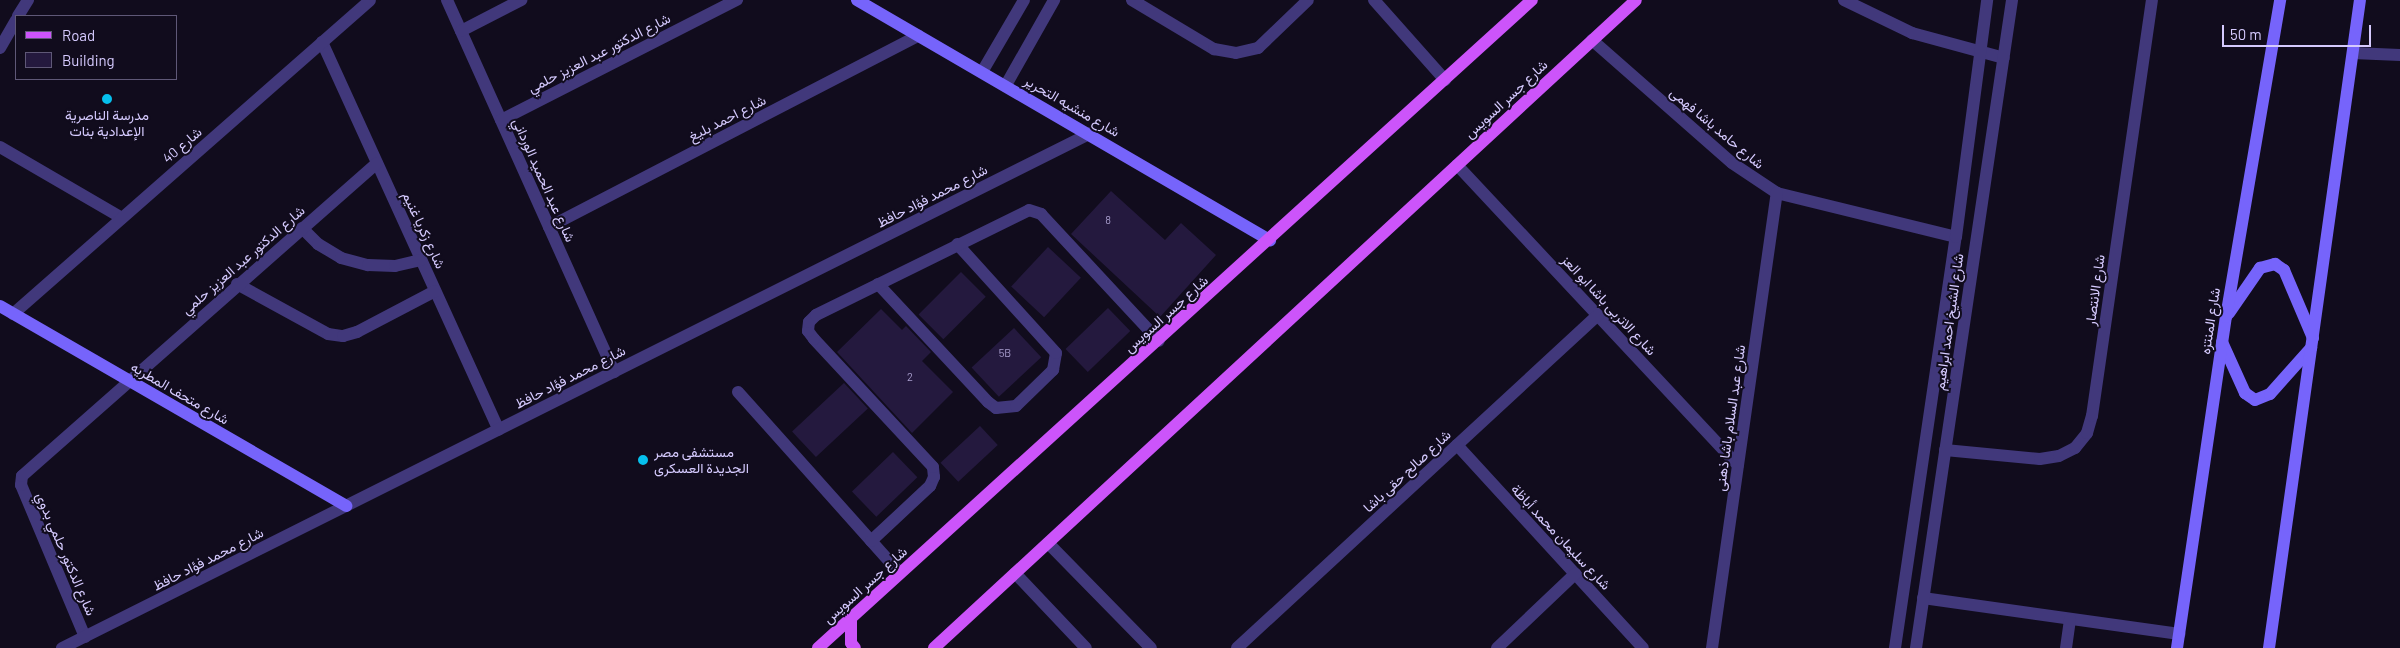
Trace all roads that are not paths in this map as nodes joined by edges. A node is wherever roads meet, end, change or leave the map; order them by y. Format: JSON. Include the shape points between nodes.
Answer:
{"nodes":[{"id":1,"x":28,"y":0,"type":"edge"},
{"id":2,"x":370,"y":0,"type":"edge"},
{"id":3,"x":446,"y":0,"type":"edge"},
{"id":4,"x":521,"y":0,"type":"edge"},
{"id":5,"x":737,"y":0,"type":"edge"},
{"id":6,"x":857,"y":0,"type":"edge"},
{"id":7,"x":1024,"y":0,"type":"edge"},
{"id":8,"x":1054,"y":0,"type":"edge"},
{"id":9,"x":1132,"y":0,"type":"edge"},
{"id":10,"x":1308,"y":0,"type":"edge"},
{"id":11,"x":1374,"y":0,"type":"edge"},
{"id":12,"x":1532,"y":0,"type":"edge"},
{"id":13,"x":1636,"y":0,"type":"edge"},
{"id":14,"x":1844,"y":0,"type":"edge"},
{"id":15,"x":1988,"y":0,"type":"edge"},
{"id":16,"x":2012,"y":0,"type":"edge"},
{"id":17,"x":2152,"y":0,"type":"edge"},
{"id":18,"x":2280,"y":0,"type":"edge"},
{"id":19,"x":2360,"y":0,"type":"edge"},
{"id":20,"x":19,"y":15,"type":"edge"},
{"id":21,"x":15,"y":22,"type":"edge"},
{"id":22,"x":460,"y":31,"type":"junction"},
{"id":23,"x":918,"y":36,"type":"junction"},
{"id":24,"x":1592,"y":40,"type":"junction"},
{"id":25,"x":322,"y":42,"type":"junction"},
{"id":26,"x":0,"y":48,"type":"edge"},
{"id":27,"x":2353,"y":53,"type":"junction"},
{"id":28,"x":1980,"y":54,"type":"junction"},
{"id":29,"x":2400,"y":54,"type":"edge"},
{"id":30,"x":2004,"y":58,"type":"junction"},
{"id":31,"x":982,"y":72,"type":"junction"},
{"id":32,"x":1445,"y":80,"type":"junction"},
{"id":33,"x":1006,"y":85,"type":"junction"},
{"id":34,"x":501,"y":120,"type":"junction"},
{"id":35,"x":1091,"y":133,"type":"junction"},
{"id":36,"x":0,"y":147,"type":"edge"},
{"id":37,"x":377,"y":163,"type":"junction"},
{"id":38,"x":1457,"y":165,"type":"junction"},
{"id":39,"x":1777,"y":193,"type":"junction"},
{"id":40,"x":122,"y":218,"type":"junction"},
{"id":41,"x":549,"y":227,"type":"junction"},
{"id":42,"x":302,"y":228,"type":"junction"},
{"id":43,"x":1956,"y":237,"type":"junction"},
{"id":44,"x":1270,"y":240,"type":"junction"},
{"id":45,"x":957,"y":244,"type":"junction"},
{"id":46,"x":421,"y":260,"type":"junction"},
{"id":47,"x":237,"y":284,"type":"junction"},
{"id":48,"x":878,"y":284,"type":"junction"},
{"id":49,"x":435,"y":291,"type":"junction"},
{"id":50,"x":0,"y":306,"type":"edge"},
{"id":51,"x":13,"y":314,"type":"junction"},
{"id":52,"x":1598,"y":315,"type":"junction"},
{"id":53,"x":2226,"y":317,"type":"junction"},
{"id":54,"x":1159,"y":341,"type":"junction"},
{"id":55,"x":2222,"y":342,"type":"junction"},
{"id":56,"x":2312,"y":342,"type":"junction"},
{"id":57,"x":614,"y":372,"type":"junction"},
{"id":58,"x":130,"y":381,"type":"junction"},
{"id":59,"x":738,"y":392,"type":"dead end"},
{"id":60,"x":499,"y":430,"type":"junction"},
{"id":61,"x":1457,"y":445,"type":"junction"},
{"id":62,"x":1945,"y":450,"type":"junction"},
{"id":63,"x":1738,"y":465,"type":"junction"},
{"id":64,"x":346,"y":506,"type":"junction"},
{"id":65,"x":871,"y":541,"type":"junction"},
{"id":66,"x":1048,"y":543,"type":"junction"},
{"id":67,"x":900,"y":573,"type":"junction"},
{"id":68,"x":1015,"y":573,"type":"junction"},
{"id":69,"x":1575,"y":574,"type":"junction"},
{"id":70,"x":1923,"y":598,"type":"junction"},
{"id":71,"x":851,"y":617,"type":"junction"},
{"id":72,"x":2070,"y":619,"type":"junction"},
{"id":73,"x":2179,"y":634,"type":"junction"},
{"id":74,"x":85,"y":637,"type":"junction"},
{"id":75,"x":62,"y":648,"type":"edge"},
{"id":76,"x":818,"y":648,"type":"edge"},
{"id":77,"x":855,"y":648,"type":"edge"},
{"id":78,"x":934,"y":648,"type":"edge"},
{"id":79,"x":1086,"y":648,"type":"edge"},
{"id":80,"x":1151,"y":648,"type":"edge"},
{"id":81,"x":1237,"y":648,"type":"edge"},
{"id":82,"x":1497,"y":648,"type":"edge"},
{"id":83,"x":1643,"y":648,"type":"edge"},
{"id":84,"x":1712,"y":648,"type":"edge"},
{"id":85,"x":1895,"y":648,"type":"edge"},
{"id":86,"x":1916,"y":648,"type":"edge"},
{"id":87,"x":2066,"y":648,"type":"edge"},
{"id":88,"x":2177,"y":648,"type":"edge"},
{"id":89,"x":2269,"y":648,"type":"edge"}],
"edges":[{"from":1,"to":20,"type":"street"},
{"from":2,"to":25,"type":"street","name":"شارع 40"},
{"from":3,"to":22,"type":"street","name":"شارع عبد الحميد الورداني"},
{"from":4,"to":22,"type":"street"},
{"from":5,"to":34,"type":"street","name":"شارع الدكتور عبد العزيز حلمي"},
{"from":6,"to":23,"type":"street","name":"شارع منشيه التحرير"},
{"from":7,"to":31,"type":"street"},
{"from":8,"to":33,"type":"street"},
{"from":9,"to":10,"type":"street","via":[[1214,49],[1236,53],[1258,48]]},
{"from":11,"to":32,"type":"street"},
{"from":12,"to":32,"type":"main road","name":"شارع جسر السويس"},
{"from":13,"to":24,"type":"main road","name":"شارع جسر السويس"},
{"from":14,"to":28,"type":"street","via":[[1912,33]]},
{"from":15,"to":28,"type":"street","name":"شارع الشيخ احمد ابراهيم"},
{"from":16,"to":30,"type":"street","name":"شارع الشيخ احمد ابراهيم"},
{"from":17,"to":62,"type":"street","name":"شارع الانتصار","via":[[2087,433],[2075,448],[2059,456],[2040,459]]},
{"from":18,"to":53,"type":"street","name":"شارع المنتزه"},
{"from":19,"to":27,"type":"street"},
{"from":21,"to":26,"type":"street"},
{"from":22,"to":34,"type":"street","name":"شارع عبد الحميد الورداني"},
{"from":23,"to":31,"type":"street","name":"شارع منشيه التحرير"},
{"from":23,"to":41,"type":"street","name":"شارع احمد بليغ"},
{"from":24,"to":38,"type":"main road","name":"شارع جسر السويس"},
{"from":24,"to":39,"type":"street","name":"شارع حامد باشا فهمى","via":[[1732,163]]},
{"from":25,"to":37,"type":"street","name":"شارع زكريا غنيم"},
{"from":25,"to":40,"type":"street","name":"شارع 40"},
{"from":27,"to":29,"type":"street"},
{"from":27,"to":56,"type":"street"},
{"from":28,"to":30,"type":"street"},
{"from":28,"to":43,"type":"street","name":"شارع الشيخ احمد ابراهيم"},
{"from":30,"to":62,"type":"street","name":"شارع الشيخ احمد ابراهيم"},
{"from":31,"to":33,"type":"street","name":"شارع منشيه التحرير"},
{"from":32,"to":44,"type":"main road","name":"شارع جسر السويس"},
{"from":33,"to":35,"type":"street","name":"شارع منشيه التحرير"},
{"from":34,"to":41,"type":"street","name":"شارع عبد الحميد الورداني"},
{"from":35,"to":44,"type":"street","name":"شارع منشيه التحرير"},
{"from":35,"to":57,"type":"street","name":"شارع محمد فؤاد حافظ"},
{"from":36,"to":40,"type":"street"},
{"from":37,"to":42,"type":"street","name":"شارع الدكتور عبد العزيز حلمي"},
{"from":37,"to":46,"type":"street","name":"شارع زكريا غنيم"},
{"from":38,"to":52,"type":"street","name":"شارع الاتربى باشا ابو العز"},
{"from":38,"to":66,"type":"main road","name":"شارع جسر السويس"},
{"from":39,"to":43,"type":"street","name":"شارع حامد باشا فهمى"},
{"from":39,"to":63,"type":"street","name":"شارع عبد السلام باشا ذهنى"},
{"from":40,"to":51,"type":"street","name":"شارع 40"},
{"from":41,"to":57,"type":"street","name":"شارع عبد الحميد الورداني"},
{"from":42,"to":46,"type":"street","via":[[318,244],[342,258],[368,265],[395,266]]},
{"from":42,"to":47,"type":"street","name":"شارع الدكتور عبد العزيز حلمي"},
{"from":43,"to":85,"type":"street","name":"شارع الشيخ احمد ابراهيم"},
{"from":44,"to":54,"type":"main road","name":"شارع جسر السويس"},
{"from":45,"to":48,"type":"street"},
{"from":45,"to":48,"type":"street","via":[[1056,353],[1053,370],[1016,406],[996,408],[988,402]]},
{"from":45,"to":54,"type":"street","via":[[1022,212],[1029,210],[1041,214]]},
{"from":46,"to":49,"type":"street","name":"شارع زكريا غنيم"},
{"from":47,"to":49,"type":"street","via":[[328,334],[343,336],[357,332]]},
{"from":47,"to":58,"type":"street","name":"شارع الدكتور عبد العزيز حلمي"},
{"from":48,"to":65,"type":"street","via":[[816,315],[809,322],[808,331],[933,467],[934,477],[930,486]]},
{"from":49,"to":60,"type":"street","name":"شارع زكريا غنيم"},
{"from":50,"to":51,"type":"street","name":"شارع متحف المطريه"},
{"from":51,"to":58,"type":"street","name":"شارع متحف المطريه"},
{"from":52,"to":61,"type":"street","name":"شارع صالح حقى باشا"},
{"from":52,"to":63,"type":"street","name":"شارع الاتربى باشا ابو العز"},
{"from":53,"to":55,"type":"street","name":"شارع المنتزه"},
{"from":53,"to":56,"type":"street","via":[[2260,268],[2274,264],[2284,270]]},
{"from":54,"to":67,"type":"main road","name":"شارع جسر السويس"},
{"from":55,"to":56,"type":"street","via":[[2245,393],[2255,400],[2270,394]]},
{"from":55,"to":73,"type":"street","name":"شارع المنتزه"},
{"from":56,"to":89,"type":"street"},
{"from":57,"to":60,"type":"street","name":"شارع محمد فؤاد حافظ"},
{"from":58,"to":64,"type":"street","name":"شارع متحف المطريه"},
{"from":58,"to":74,"type":"street","name":"شارع الدكتور حلمي بدوي","via":[[22,476],[20,485]]},
{"from":59,"to":65,"type":"street"},
{"from":60,"to":64,"type":"street","name":"شارع محمد فؤاد حافظ"},
{"from":61,"to":69,"type":"street","name":"شارع سليمان محمد أباظة"},
{"from":61,"to":81,"type":"street","name":"شارع صالح حقى باشا"},
{"from":62,"to":70,"type":"street","name":"شارع الشيخ احمد ابراهيم"},
{"from":63,"to":84,"type":"street","name":"شارع عبد السلام باشا ذهنى"},
{"from":64,"to":74,"type":"street","name":"شارع محمد فؤاد حافظ"},
{"from":65,"to":67,"type":"street"},
{"from":66,"to":68,"type":"main road","name":"شارع جسر السويس"},
{"from":66,"to":80,"type":"street"},
{"from":67,"to":71,"type":"main road","name":"شارع جسر السويس"},
{"from":68,"to":78,"type":"main road","name":"شارع جسر السويس"},
{"from":68,"to":79,"type":"street"},
{"from":69,"to":82,"type":"street"},
{"from":69,"to":83,"type":"street","name":"شارع سليمان محمد أباظة"},
{"from":70,"to":72,"type":"street"},
{"from":70,"to":86,"type":"street","name":"شارع الشيخ احمد ابراهيم"},
{"from":71,"to":76,"type":"main road","name":"شارع جسر السويس"},
{"from":71,"to":77,"type":"main road","via":[[851,643]]},
{"from":72,"to":73,"type":"street"},
{"from":72,"to":87,"type":"street"},
{"from":73,"to":88,"type":"street","name":"شارع المنتزه"},
{"from":74,"to":75,"type":"street","name":"شارع محمد فؤاد حافظ"}]}
